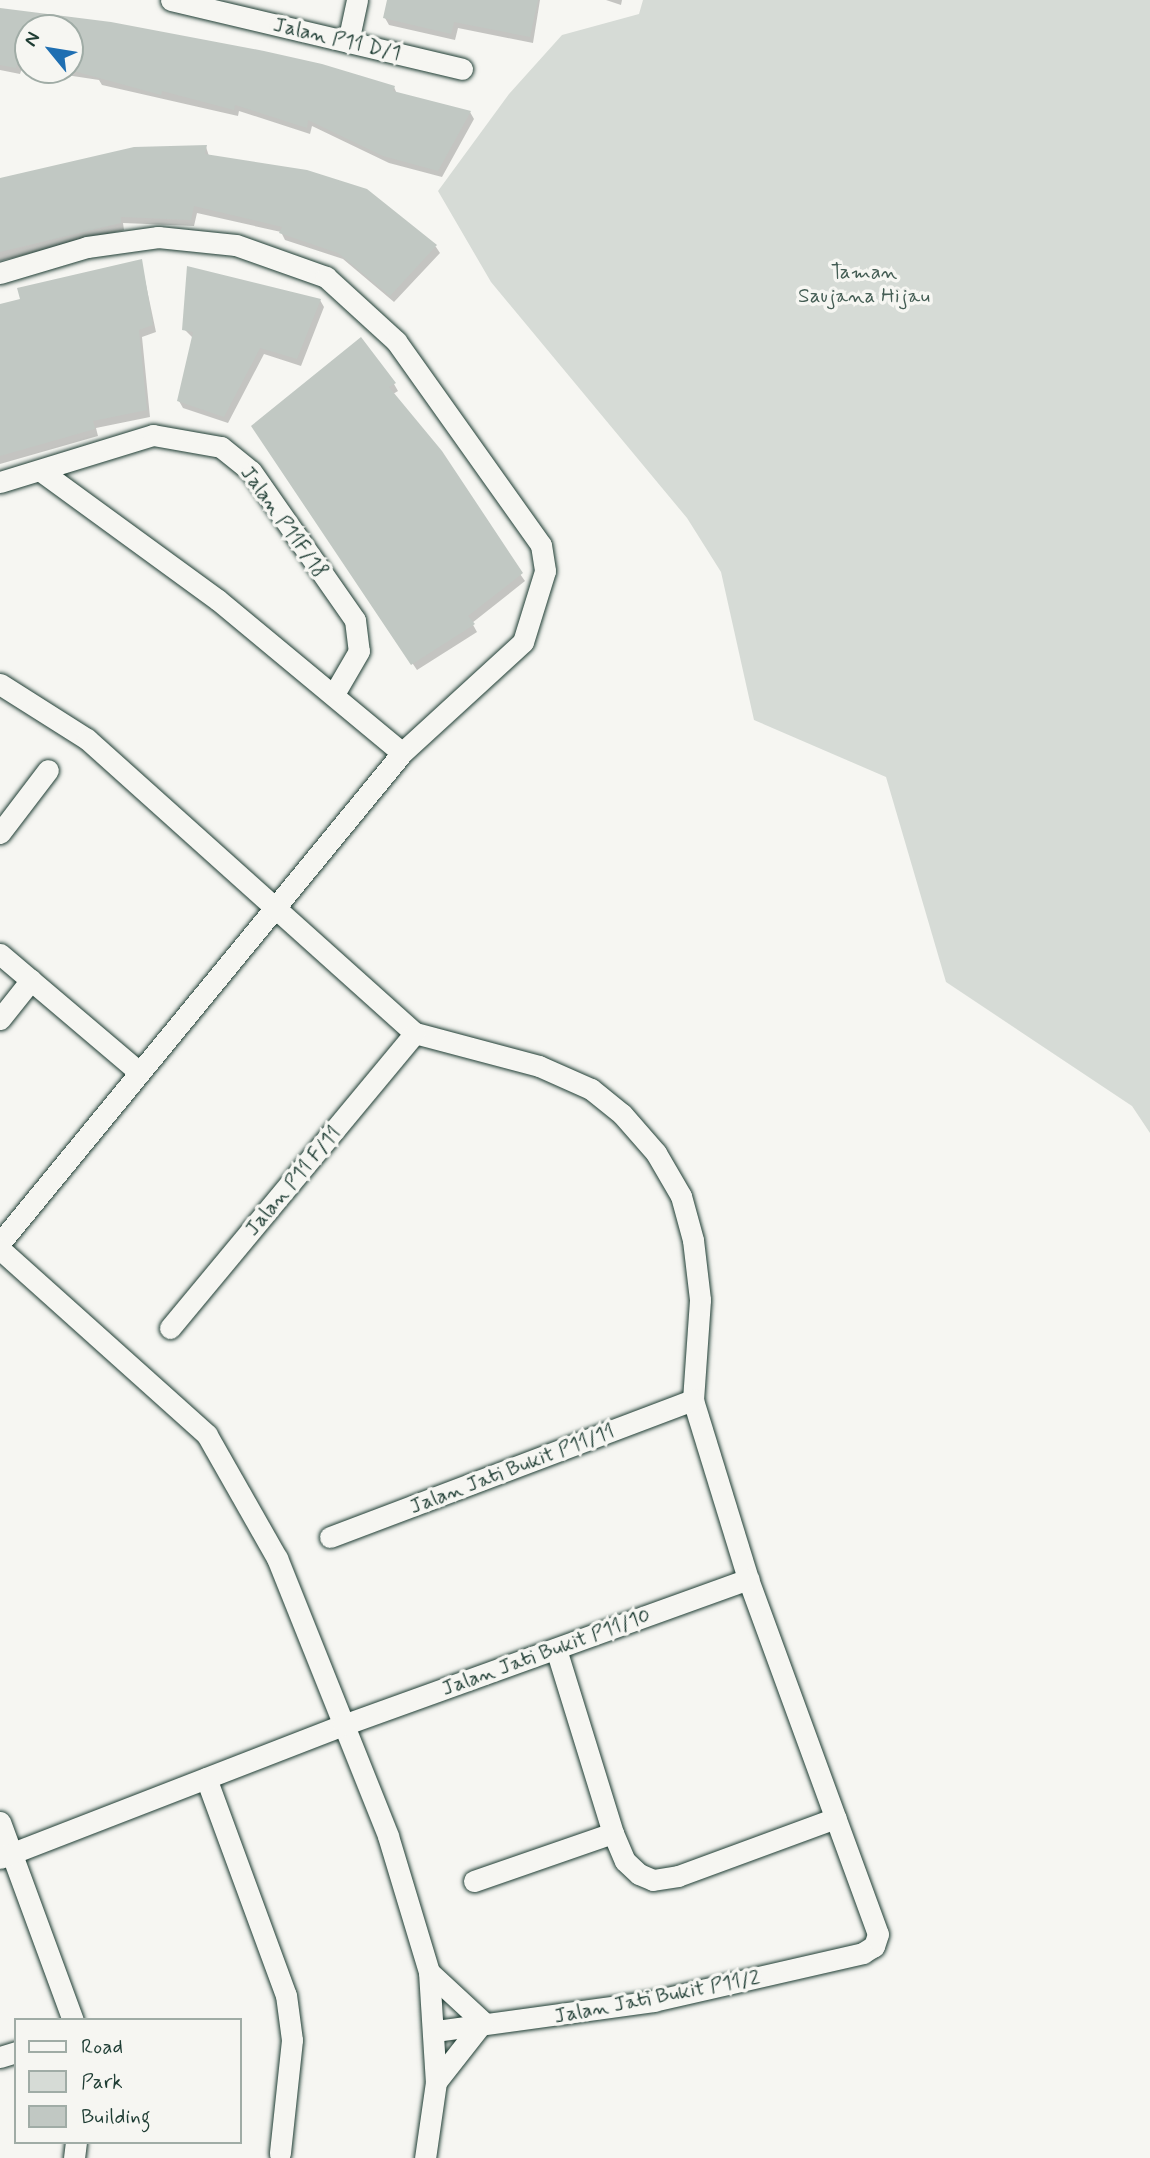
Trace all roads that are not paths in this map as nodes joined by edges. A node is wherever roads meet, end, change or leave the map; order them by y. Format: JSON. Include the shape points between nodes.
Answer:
{"nodes":[{"id":1,"x":171,"y":0,"type":"edge"},
{"id":2,"x":357,"y":0,"type":"edge"},
{"id":3,"x":348,"y":42,"type":"junction"},
{"id":4,"x":462,"y":69,"type":"dead end"},
{"id":5,"x":0,"y":273,"type":"edge"},
{"id":6,"x":41,"y":471,"type":"junction"},
{"id":7,"x":0,"y":482,"type":"edge"},
{"id":8,"x":0,"y":684,"type":"edge"},
{"id":9,"x":334,"y":694,"type":"junction"},
{"id":10,"x":402,"y":753,"type":"junction"},
{"id":11,"x":48,"y":770,"type":"dead end"},
{"id":12,"x":0,"y":833,"type":"edge"},
{"id":13,"x":275,"y":908,"type":"junction"},
{"id":14,"x":0,"y":954,"type":"edge"},
{"id":15,"x":31,"y":980,"type":"junction"},
{"id":16,"x":0,"y":1019,"type":"edge"},
{"id":17,"x":415,"y":1033,"type":"junction"},
{"id":18,"x":139,"y":1072,"type":"junction"},
{"id":19,"x":0,"y":1243,"type":"edge"},
{"id":20,"x":0,"y":1249,"type":"edge"},
{"id":21,"x":170,"y":1328,"type":"dead end"},
{"id":22,"x":693,"y":1401,"type":"junction"},
{"id":23,"x":330,"y":1537,"type":"dead end"},
{"id":24,"x":748,"y":1579,"type":"junction"},
{"id":25,"x":556,"y":1649,"type":"junction"},
{"id":26,"x":343,"y":1725,"type":"junction"},
{"id":27,"x":206,"y":1778,"type":"junction"},
{"id":28,"x":836,"y":1818,"type":"junction"},
{"id":29,"x":0,"y":1822,"type":"edge"},
{"id":30,"x":613,"y":1833,"type":"junction"},
{"id":31,"x":6,"y":1855,"type":"edge"},
{"id":32,"x":474,"y":1881,"type":"dead end"},
{"id":33,"x":429,"y":1972,"type":"junction"},
{"id":34,"x":72,"y":2018,"type":"edge"},
{"id":35,"x":483,"y":2022,"type":"junction"},
{"id":36,"x":436,"y":2031,"type":"junction"},
{"id":37,"x":436,"y":2082,"type":"junction"},
{"id":38,"x":279,"y":2153,"type":"dead end"},
{"id":39,"x":425,"y":2158,"type":"edge"}],
"edges":[{"from":1,"to":3,"type":"street","name":"Jalan P11 D/1"},
{"from":2,"to":3,"type":"street"},
{"from":3,"to":4,"type":"street","name":"Jalan P11 D/1"},
{"from":5,"to":10,"type":"street","via":[[127,240],[158,237],[236,245],[326,277],[396,341],[541,545],[545,571],[523,642]]},
{"from":6,"to":7,"type":"street","name":"Jalan P11F/18"},
{"from":6,"to":9,"type":"street","via":[[218,600]]},
{"from":6,"to":9,"type":"street","name":"Jalan P11F/18","via":[[153,435],[221,447],[251,471],[355,620],[359,651]]},
{"from":8,"to":13,"type":"street","via":[[87,739]]},
{"from":9,"to":10,"type":"street"},
{"from":10,"to":13,"type":"street"},
{"from":11,"to":12,"type":"street"},
{"from":13,"to":17,"type":"street"},
{"from":13,"to":18,"type":"street"},
{"from":14,"to":15,"type":"street"},
{"from":15,"to":16,"type":"street"},
{"from":15,"to":18,"type":"street"},
{"from":17,"to":21,"type":"street","name":"Jalan P11 F/11"},
{"from":17,"to":22,"type":"street","via":[[539,1066],[591,1089],[622,1114],[656,1153],[681,1196],[693,1240],[700,1300]]},
{"from":18,"to":19,"type":"street"},
{"from":20,"to":26,"type":"street","via":[[207,1435],[277,1558]]},
{"from":22,"to":23,"type":"street","name":"Jalan Jati Bukit P11/11"},
{"from":22,"to":24,"type":"street"},
{"from":24,"to":25,"type":"street","name":"Jalan Jati Bukit P11/10"},
{"from":24,"to":28,"type":"street"},
{"from":25,"to":26,"type":"street","name":"Jalan Jati Bukit P11/10"},
{"from":25,"to":30,"type":"street"},
{"from":26,"to":27,"type":"street","name":"Jalan Jati Bukit P11/10"},
{"from":26,"to":33,"type":"street","via":[[388,1836]]},
{"from":27,"to":31,"type":"street","name":"Jalan Jati Bukit P11/10"},
{"from":27,"to":38,"type":"street","via":[[286,1995],[292,2040]]},
{"from":28,"to":30,"type":"street","via":[[678,1876],[653,1880],[625,1861]]},
{"from":28,"to":35,"type":"street","name":"Jalan Jati Bukit P11/2","via":[[878,1934],[874,1946],[851,1956],[654,2001],[538,2020]]},
{"from":29,"to":31,"type":"street"},
{"from":30,"to":32,"type":"street"},
{"from":31,"to":34,"type":"street"},
{"from":33,"to":35,"type":"street"},
{"from":33,"to":36,"type":"street"},
{"from":35,"to":36,"type":"street","name":"Jalan Jati Bukit P11/2"},
{"from":35,"to":37,"type":"street"},
{"from":36,"to":37,"type":"street"},
{"from":37,"to":39,"type":"street"}]}
